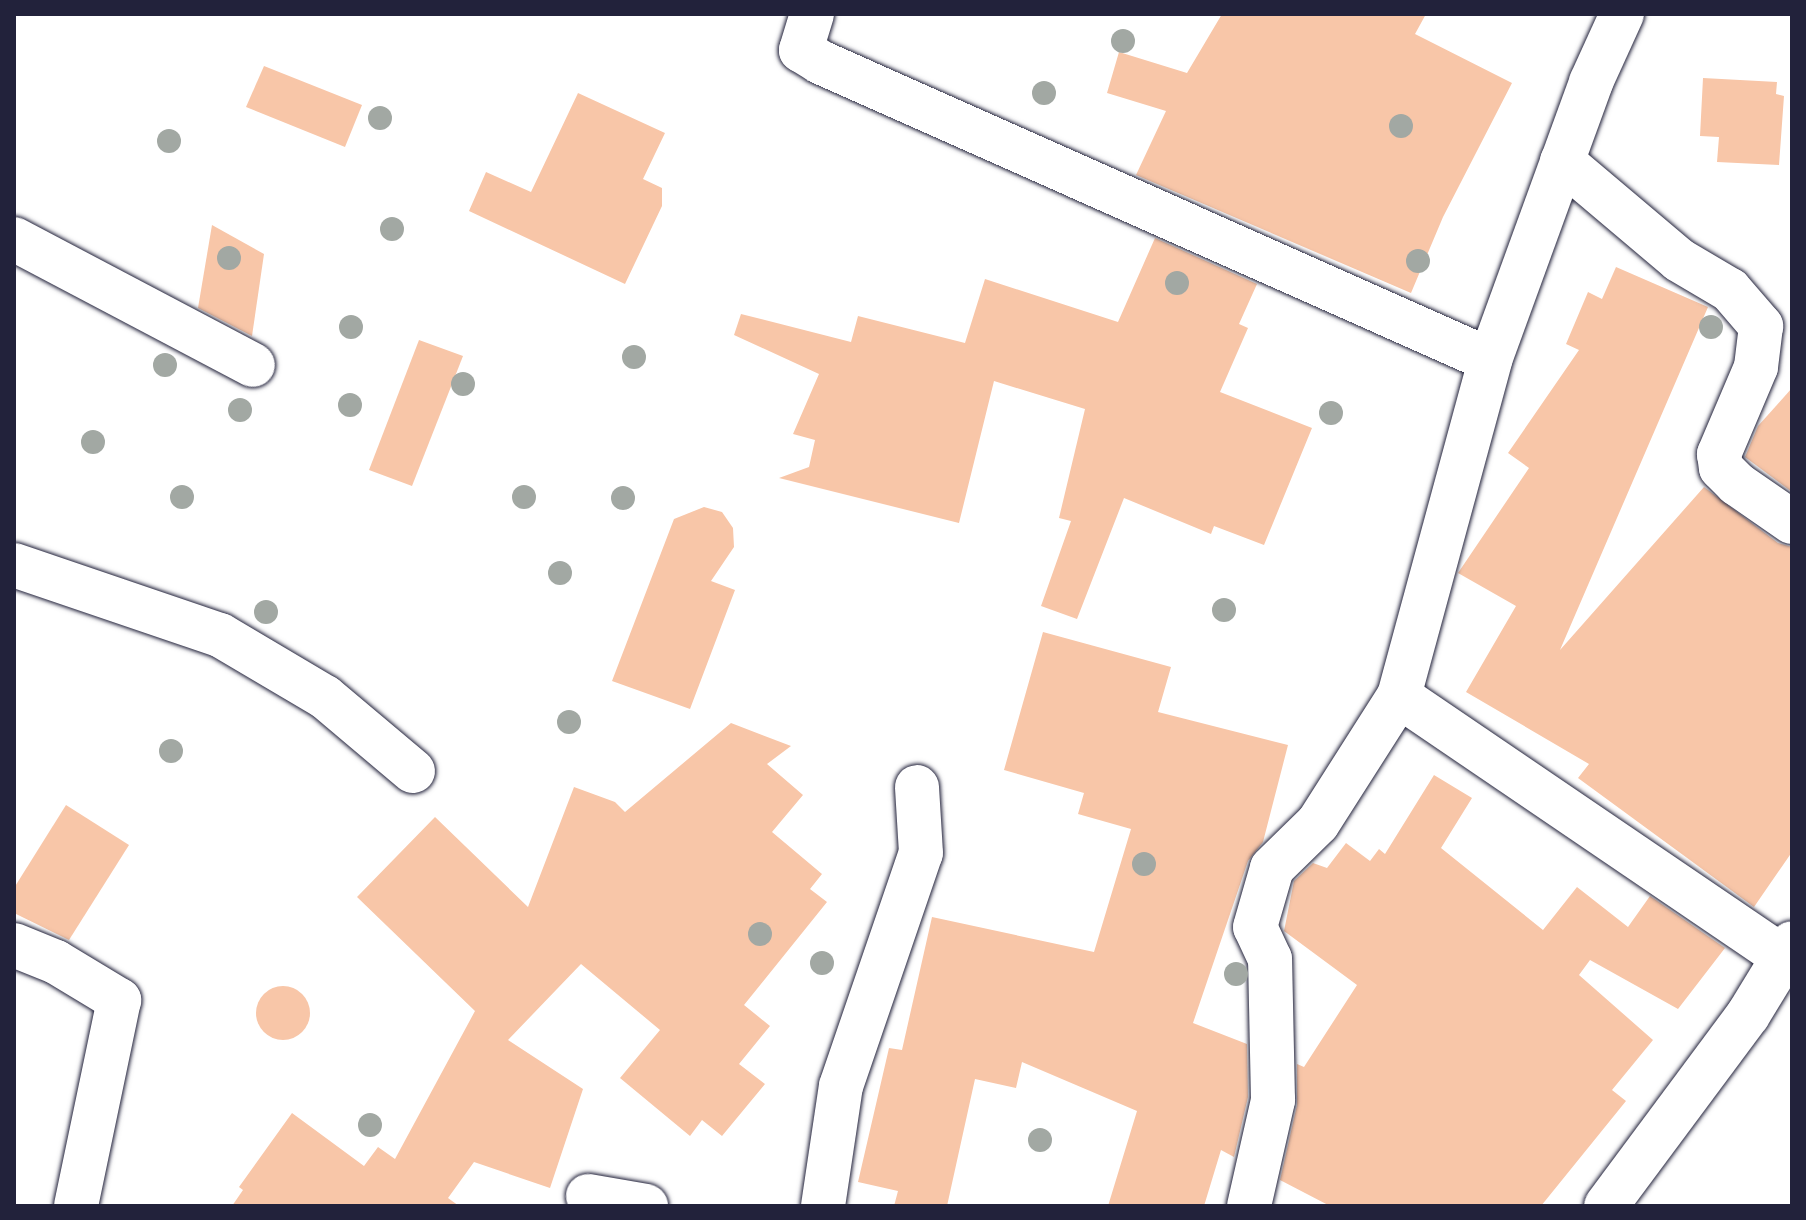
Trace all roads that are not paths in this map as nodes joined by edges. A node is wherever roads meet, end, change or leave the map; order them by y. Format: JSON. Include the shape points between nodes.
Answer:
{"nodes":[{"id":1,"x":812,"y":14,"type":"edge"},
{"id":2,"x":1622,"y":14,"type":"edge"},
{"id":3,"x":1562,"y":161,"type":"junction"},
{"id":4,"x":14,"y":239,"type":"edge"},
{"id":5,"x":1490,"y":360,"type":"junction"},
{"id":6,"x":253,"y":365,"type":"dead end"},
{"id":7,"x":1792,"y":522,"type":"edge"},
{"id":8,"x":14,"y":565,"type":"edge"},
{"id":9,"x":1399,"y":696,"type":"junction"},
{"id":10,"x":413,"y":771,"type":"dead end"},
{"id":11,"x":917,"y":787,"type":"dead end"},
{"id":12,"x":14,"y":945,"type":"edge"},
{"id":13,"x":1787,"y":949,"type":"edge"},
{"id":14,"x":588,"y":1196,"type":"dead end"},
{"id":15,"x":76,"y":1206,"type":"edge"},
{"id":16,"x":646,"y":1206,"type":"edge"},
{"id":17,"x":823,"y":1206,"type":"edge"},
{"id":18,"x":1249,"y":1206,"type":"edge"},
{"id":19,"x":1606,"y":1206,"type":"edge"}],
"edges":[{"from":1,"to":5,"type":"street","via":[[801,50],[820,62]]},
{"from":2,"to":3,"type":"street"},
{"from":3,"to":5,"type":"street"},
{"from":3,"to":7,"type":"street","via":[[1679,260],[1730,290],[1761,326],[1756,367],[1719,454],[1721,468]]},
{"from":4,"to":6,"type":"street"},
{"from":5,"to":9,"type":"street"},
{"from":8,"to":10,"type":"street","via":[[220,635],[325,697]]},
{"from":9,"to":13,"type":"street"},
{"from":9,"to":18,"type":"street","via":[[1318,823],[1272,868],[1255,927],[1270,959],[1273,1100]]},
{"from":11,"to":17,"type":"street","via":[[921,853],[841,1086]]},
{"from":12,"to":15,"type":"street","via":[[56,962],[119,1000]]},
{"from":13,"to":19,"type":"street","via":[[1748,1015]]},
{"from":14,"to":16,"type":"street"}]}
